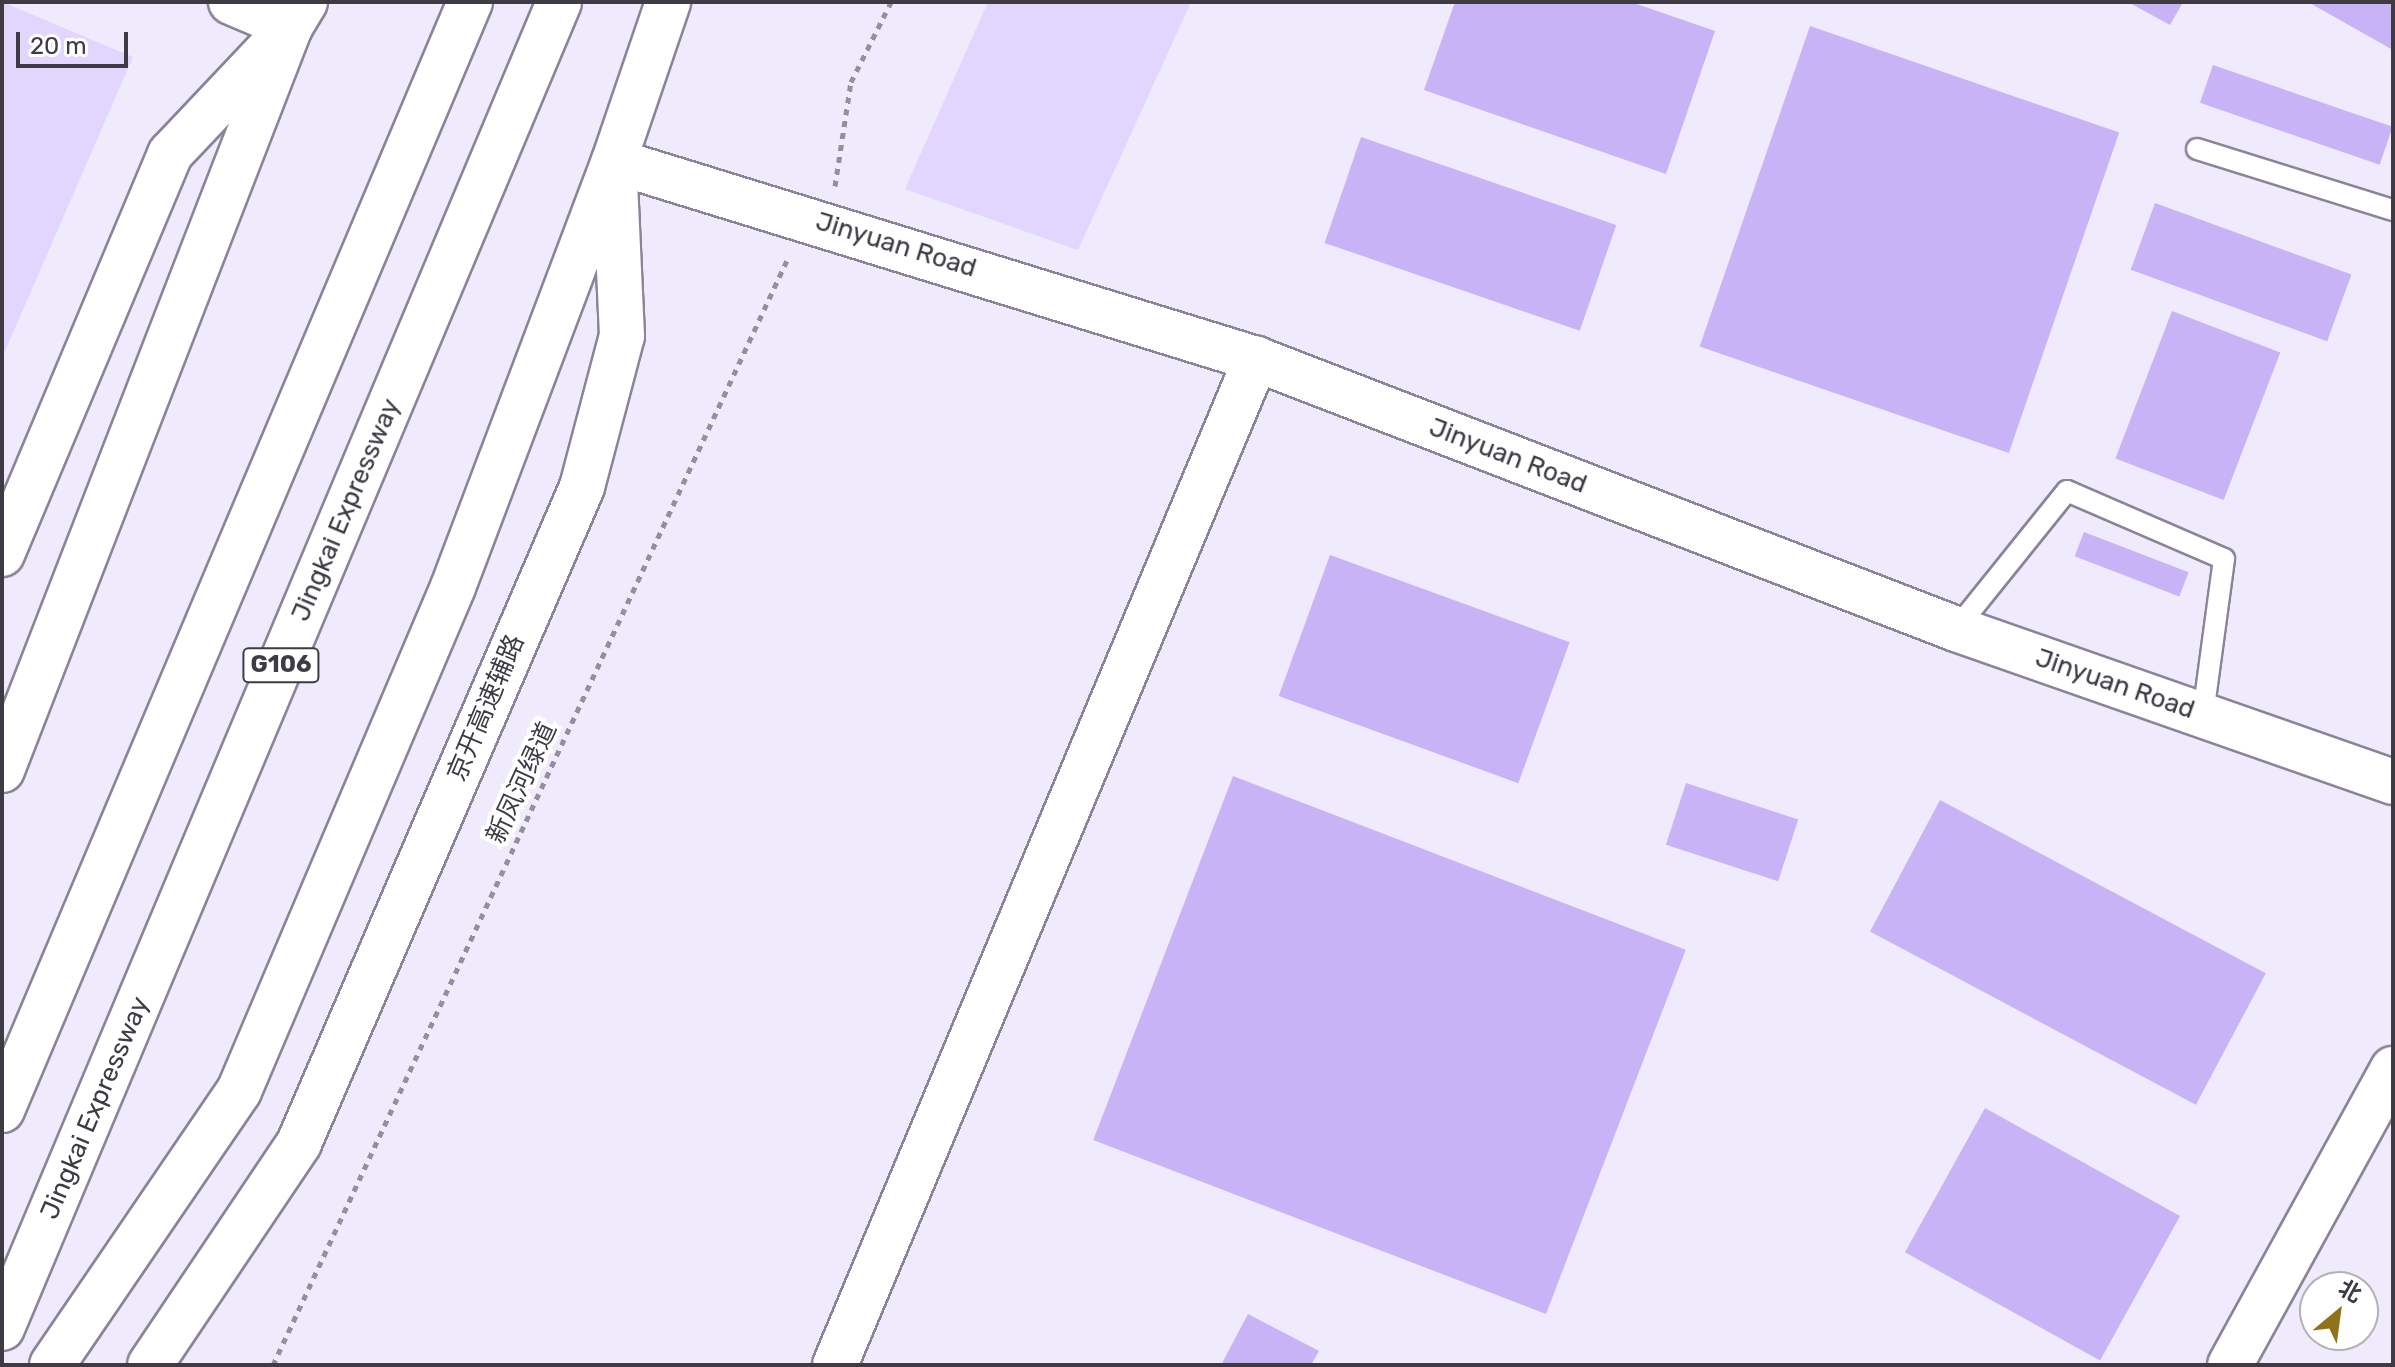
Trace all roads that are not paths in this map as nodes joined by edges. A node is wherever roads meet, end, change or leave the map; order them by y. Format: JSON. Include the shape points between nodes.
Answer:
{"nodes":[{"id":1,"x":231,"y":2,"type":"edge"},
{"id":2,"x":470,"y":2,"type":"edge"},
{"id":3,"x":559,"y":2,"type":"edge"},
{"id":4,"x":668,"y":2,"type":"edge"},
{"id":5,"x":298,"y":15,"type":"edge"},
{"id":6,"x":2197,"y":149,"type":"dead end"},
{"id":7,"x":614,"y":161,"type":"junction"},
{"id":8,"x":2393,"y":210,"type":"edge"},
{"id":9,"x":1256,"y":359,"type":"junction"},
{"id":10,"x":2,"y":554,"type":"edge"},
{"id":11,"x":1956,"y":629,"type":"junction"},
{"id":12,"x":2203,"y":715,"type":"junction"},
{"id":13,"x":2,"y":770,"type":"edge"},
{"id":14,"x":2393,"y":782,"type":"edge"},
{"id":15,"x":2393,"y":1069,"type":"edge"},
{"id":16,"x":2,"y":1110,"type":"edge"},
{"id":17,"x":2,"y":1328,"type":"edge"},
{"id":18,"x":52,"y":1365,"type":"edge"},
{"id":19,"x":150,"y":1365,"type":"edge"},
{"id":20,"x":835,"y":1365,"type":"edge"},
{"id":21,"x":2230,"y":1365,"type":"edge"}],
"edges":[{"from":1,"to":5,"type":"main road"},
{"from":2,"to":16,"type":"main road"},
{"from":3,"to":17,"type":"main road","name":"Jingkai Expressway","number":"G106"},
{"from":4,"to":7,"type":"main road","name":"京开高速辅路"},
{"from":5,"to":10,"type":"main road","via":[[170,154]]},
{"from":5,"to":13,"type":"main road"},
{"from":6,"to":8,"type":"lane"},
{"from":7,"to":9,"type":"main road","name":"Jinyuan Road"},
{"from":7,"to":18,"type":"main road","via":[[453,587],[239,1091]]},
{"from":7,"to":19,"type":"main road","name":"京开高速辅路","via":[[622,336],[582,487],[299,1143]]},
{"from":9,"to":11,"type":"main road","name":"Jinyuan Road"},
{"from":9,"to":20,"type":"main road"},
{"from":11,"to":12,"type":"main road","name":"Jinyuan Road"},
{"from":11,"to":12,"type":"lane","via":[[2067,491],[2224,559]]},
{"from":12,"to":14,"type":"main road","name":"Jinyuan Road"},
{"from":15,"to":21,"type":"main road"}]}
